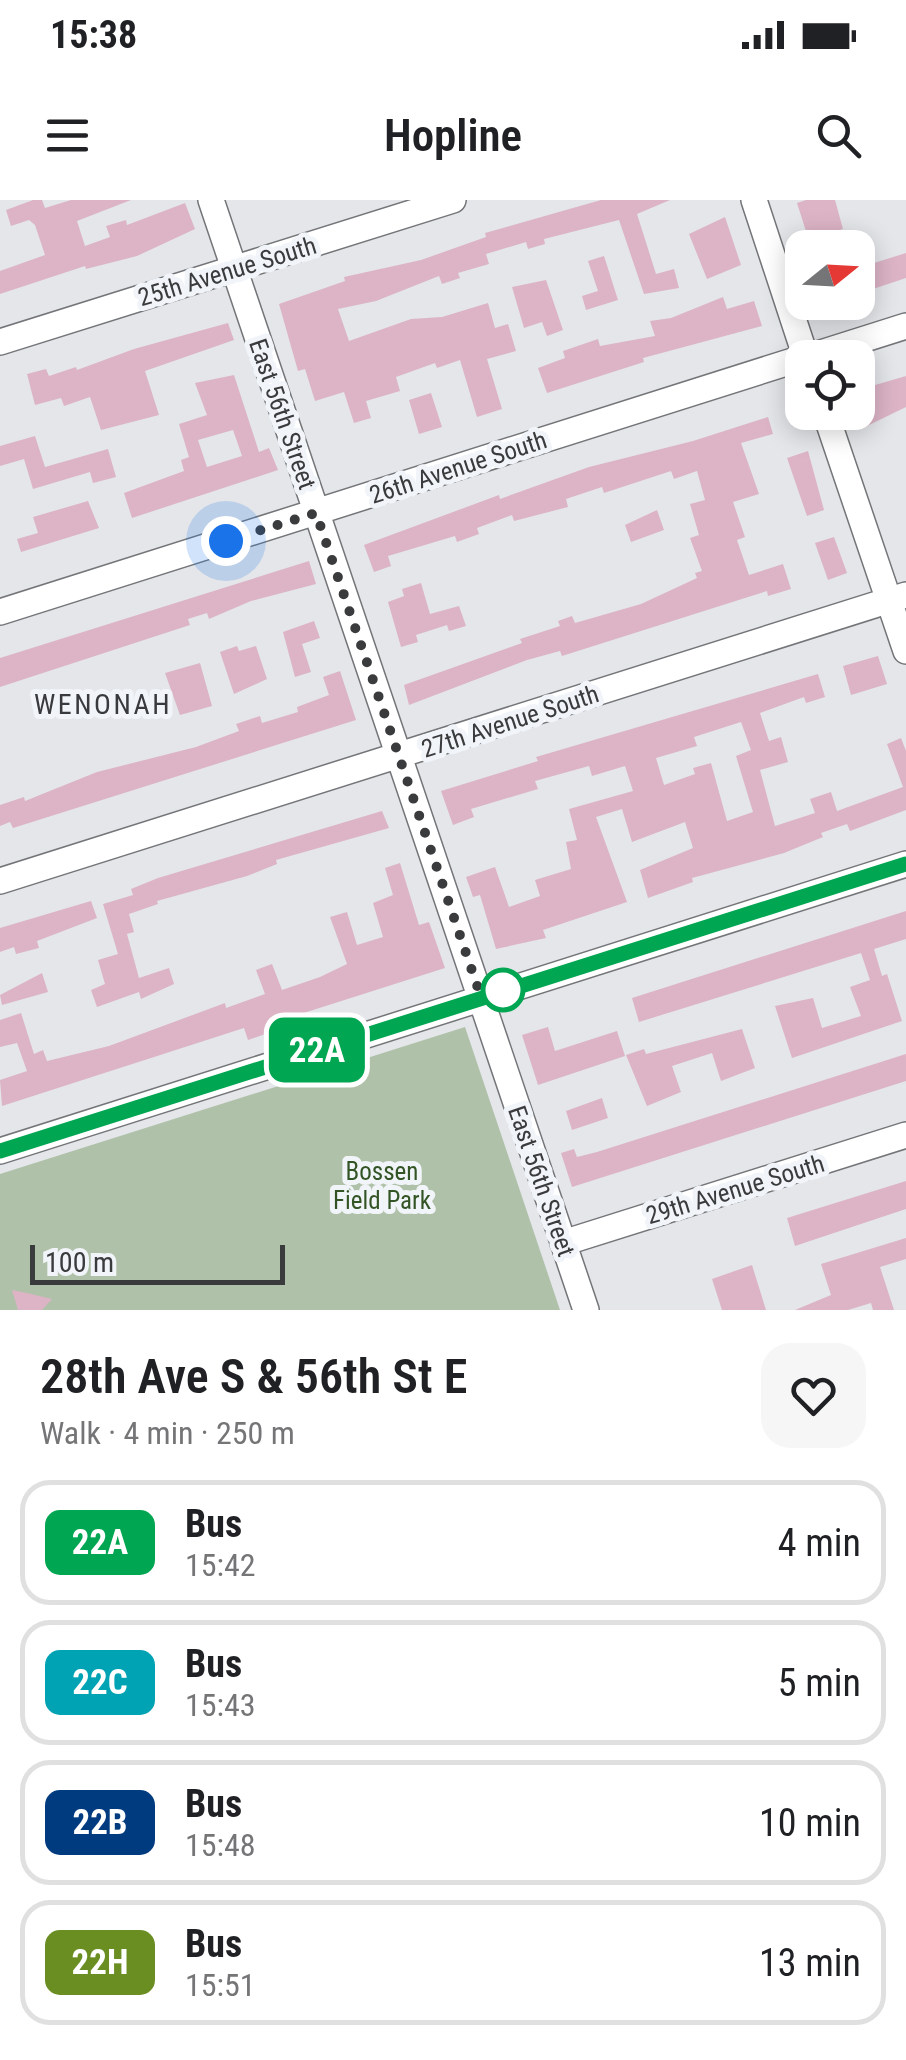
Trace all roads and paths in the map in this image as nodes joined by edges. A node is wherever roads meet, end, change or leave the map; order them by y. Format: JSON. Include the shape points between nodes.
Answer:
{"nodes":[{"id":1,"x":211,"y":200,"type":"edge"},
{"id":2,"x":453,"y":200,"type":"edge"},
{"id":3,"x":754,"y":200,"type":"edge"},
{"id":4,"x":235,"y":269,"type":"junction"},
{"id":5,"x":906,"y":326,"type":"edge"},
{"id":6,"x":799,"y":340,"type":"edge"},
{"id":7,"x":862,"y":340,"type":"edge"},
{"id":8,"x":0,"y":342,"type":"edge"},
{"id":9,"x":785,"y":364,"type":"edge"},
{"id":10,"x":832,"y":430,"type":"edge"},
{"id":11,"x":316,"y":513,"type":"junction"},
{"id":12,"x":898,"y":598,"type":"edge"},
{"id":13,"x":0,"y":612,"type":"edge"},
{"id":14,"x":906,"y":651,"type":"edge"},
{"id":15,"x":398,"y":756,"type":"junction"},
{"id":16,"x":906,"y":864,"type":"edge"},
{"id":17,"x":0,"y":881,"type":"edge"},
{"id":18,"x":481,"y":997,"type":"junction"},
{"id":19,"x":906,"y":1135,"type":"edge"},
{"id":20,"x":0,"y":1151,"type":"edge"},
{"id":21,"x":564,"y":1244,"type":"junction"},
{"id":22,"x":586,"y":1310,"type":"edge"}],
"edges":[{"from":1,"to":4,"type":"street","name":"East 56th Street"},
{"from":2,"to":4,"type":"street","name":"25th Avenue South"},
{"from":3,"to":6,"type":"street"},
{"from":4,"to":8,"type":"street","name":"25th Avenue South"},
{"from":4,"to":11,"type":"street","name":"East 56th Street"},
{"from":5,"to":7,"type":"street","name":"26th Avenue South"},
{"from":9,"to":11,"type":"street","name":"26th Avenue South"},
{"from":10,"to":12,"type":"street"},
{"from":11,"to":13,"type":"street","name":"26th Avenue South"},
{"from":11,"to":15,"type":"street","name":"East 56th Street"},
{"from":12,"to":14,"type":"street"},
{"from":12,"to":15,"type":"street","name":"27th Avenue South"},
{"from":15,"to":17,"type":"street","name":"27th Avenue South"},
{"from":15,"to":18,"type":"street","name":"East 56th Street"},
{"from":16,"to":18,"type":"street"},
{"from":18,"to":20,"type":"street"},
{"from":18,"to":21,"type":"street","name":"East 56th Street"},
{"from":19,"to":21,"type":"street","name":"29th Avenue South"},
{"from":21,"to":22,"type":"street","name":"East 56th Street"}]}
